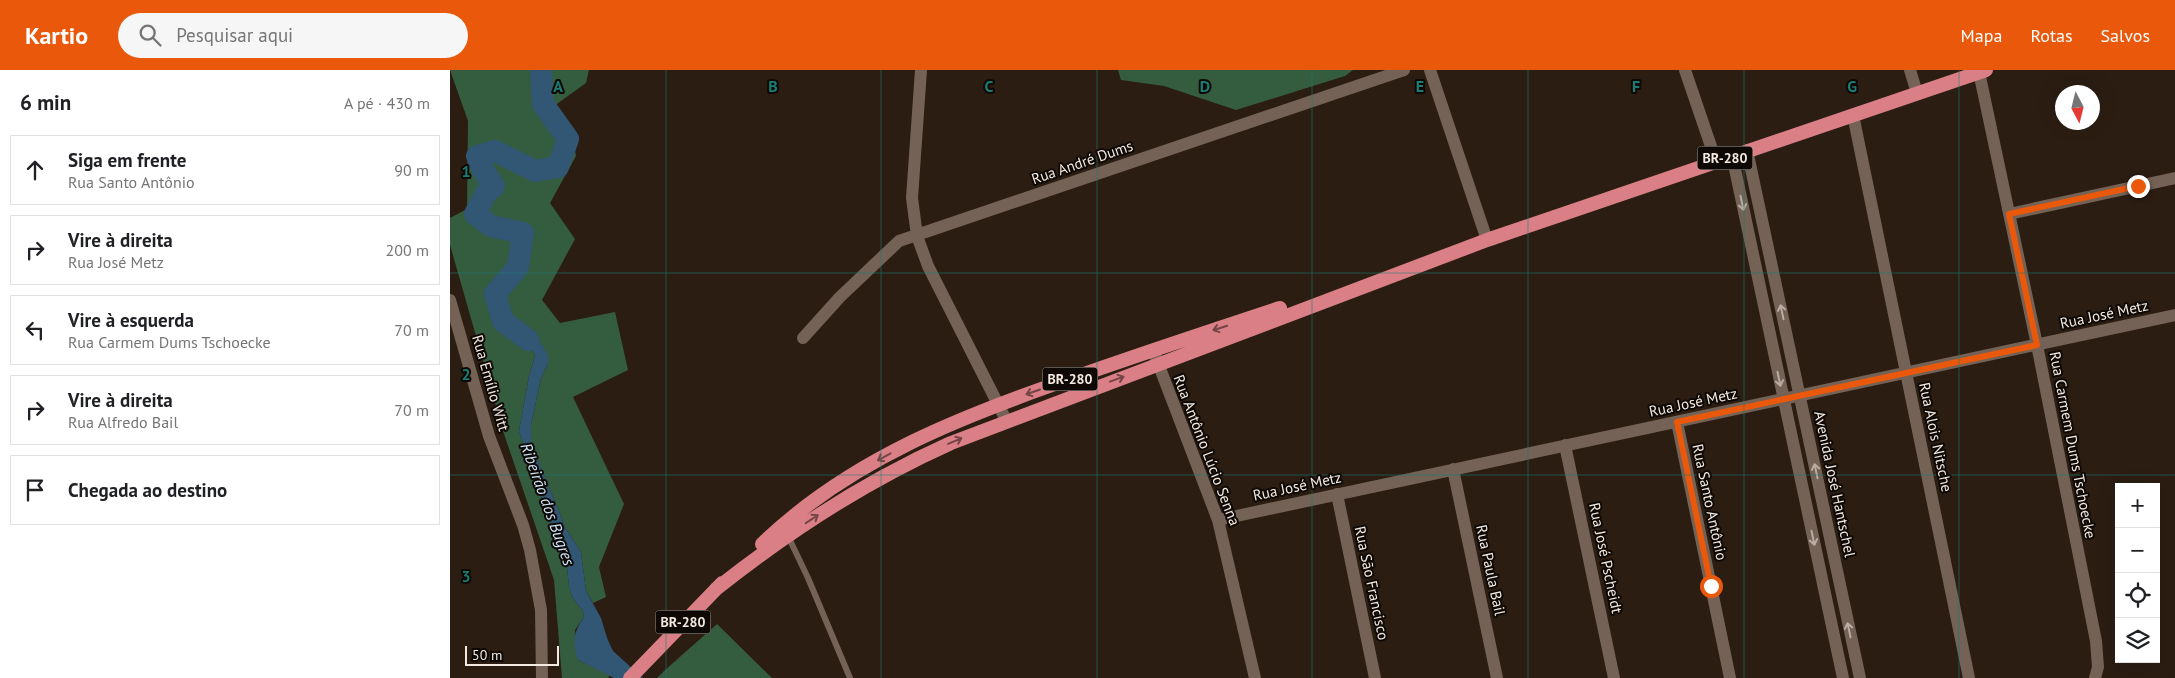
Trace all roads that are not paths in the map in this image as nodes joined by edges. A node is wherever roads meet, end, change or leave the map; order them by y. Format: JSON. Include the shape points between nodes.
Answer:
{"nodes":[{"id":1,"x":921,"y":70,"type":"edge"},
{"id":2,"x":1404,"y":70,"type":"edge"},
{"id":3,"x":1430,"y":70,"type":"edge"},
{"id":4,"x":1685,"y":70,"type":"edge"},
{"id":5,"x":1910,"y":70,"type":"edge"},
{"id":6,"x":1982,"y":71,"type":"edge"},
{"id":7,"x":1917,"y":93,"type":"junction"},
{"id":8,"x":1853,"y":115,"type":"junction"},
{"id":9,"x":1747,"y":150,"type":"junction"},
{"id":10,"x":1732,"y":155,"type":"junction"},
{"id":11,"x":1716,"y":161,"type":"junction"},
{"id":12,"x":2175,"y":178,"type":"edge"},
{"id":13,"x":2009,"y":214,"type":"junction"},
{"id":14,"x":917,"y":236,"type":"junction"},
{"id":15,"x":1487,"y":240,"type":"junction"},
{"id":16,"x":1466,"y":247,"type":"junction"},
{"id":17,"x":450,"y":300,"type":"edge"},
{"id":18,"x":2175,"y":315,"type":"edge"},
{"id":19,"x":803,"y":338,"type":"dead end"},
{"id":20,"x":2037,"y":345,"type":"junction"},
{"id":21,"x":1153,"y":350,"type":"junction"},
{"id":22,"x":1157,"y":364,"type":"junction"},
{"id":23,"x":1906,"y":372,"type":"junction"},
{"id":24,"x":1799,"y":395,"type":"junction"},
{"id":25,"x":1783,"y":399,"type":"junction"},
{"id":26,"x":998,"y":404,"type":"junction"},
{"id":27,"x":1006,"y":420,"type":"junction"},
{"id":28,"x":1677,"y":422,"type":"junction"},
{"id":29,"x":1565,"y":445,"type":"junction"},
{"id":30,"x":1453,"y":470,"type":"junction"},
{"id":31,"x":1337,"y":494,"type":"junction"},
{"id":32,"x":1218,"y":520,"type":"junction"},
{"id":33,"x":787,"y":535,"type":"junction"},
{"id":34,"x":716,"y":589,"type":"junction"},
{"id":35,"x":542,"y":678,"type":"edge"},
{"id":36,"x":630,"y":678,"type":"edge"},
{"id":37,"x":850,"y":678,"type":"edge"},
{"id":38,"x":1255,"y":678,"type":"edge"},
{"id":39,"x":1375,"y":678,"type":"edge"},
{"id":40,"x":1496,"y":678,"type":"edge"},
{"id":41,"x":1614,"y":678,"type":"edge"},
{"id":42,"x":1730,"y":678,"type":"edge"},
{"id":43,"x":1843,"y":678,"type":"edge"},
{"id":44,"x":1860,"y":678,"type":"edge"},
{"id":45,"x":1969,"y":678,"type":"edge"},
{"id":46,"x":2095,"y":678,"type":"edge"}],
"edges":[{"from":1,"to":14,"type":"street","via":[[912,198]]},
{"from":2,"to":14,"type":"street","name":"Rua André Dums"},
{"from":3,"to":15,"type":"street"},
{"from":4,"to":11,"type":"street"},
{"from":5,"to":7,"type":"street"},
{"from":6,"to":7,"type":"highway","number":"BR-280"},
{"from":6,"to":13,"type":"street","name":"Rua Carmem Dums Tschoecke"},
{"from":7,"to":8,"type":"highway","number":"BR-280"},
{"from":8,"to":9,"type":"highway","number":"BR-280"},
{"from":8,"to":23,"type":"street","name":"Rua Alois Nitsche"},
{"from":9,"to":10,"type":"highway","number":"BR-280"},
{"from":24,"to":9,"type":"street","name":"Avenida José Hantschel","one_way":true},
{"from":10,"to":11,"type":"highway","number":"BR-280"},
{"from":10,"to":25,"type":"street","one_way":true},
{"from":11,"to":15,"type":"highway","number":"BR-280"},
{"from":12,"to":13,"type":"street"},
{"from":13,"to":20,"type":"street","name":"Rua Carmem Dums Tschoecke"},
{"from":14,"to":19,"type":"street","name":"Rua André Dums","via":[[900,241],[881,256]]},
{"from":14,"to":26,"type":"street","via":[[928,266]]},
{"from":15,"to":16,"type":"highway","number":"BR-280"},
{"from":16,"to":21,"type":"highway","number":"BR-280","one_way":true},
{"from":16,"to":22,"type":"highway","number":"BR-280"},
{"from":17,"to":35,"type":"street","name":"Rua Emílio Witt","via":[[489,436],[530,550],[541,610]]},
{"from":18,"to":20,"type":"street","name":"Rua José Metz"},
{"from":20,"to":23,"type":"street","name":"Rua José Metz"},
{"from":20,"to":46,"type":"street","name":"Rua Carmem Dums Tschoecke","via":[[2096,641],[2098,667]]},
{"from":21,"to":22,"type":"street","name":"Rua Antônio Lúcio Senna"},
{"from":21,"to":26,"type":"highway","number":"BR-280","one_way":true},
{"from":27,"to":22,"type":"highway","number":"BR-280","one_way":true},
{"from":22,"to":32,"type":"street","name":"Rua Antônio Lúcio Senna"},
{"from":23,"to":24,"type":"street","name":"Rua José Metz"},
{"from":23,"to":45,"type":"street","name":"Rua Alois Nitsche"},
{"from":24,"to":25,"type":"street","name":"Rua José Metz"},
{"from":44,"to":24,"type":"street","name":"Avenida José Hantschel","one_way":true},
{"from":25,"to":28,"type":"street","name":"Rua José Metz"},
{"from":25,"to":43,"type":"street","one_way":true},
{"from":26,"to":27,"type":"street"},
{"from":26,"to":34,"type":"highway","number":"BR-280","one_way":true,"via":[[910,443],[826,492],[786,522]]},
{"from":33,"to":27,"type":"highway","number":"BR-280","one_way":true,"via":[[880,477]]},
{"from":28,"to":29,"type":"street","name":"Rua José Metz"},
{"from":28,"to":42,"type":"street","name":"Rua Santo Antônio"},
{"from":29,"to":30,"type":"street","name":"Rua José Metz"},
{"from":29,"to":41,"type":"street","name":"Rua José Pscheidt"},
{"from":30,"to":31,"type":"street","name":"Rua José Metz"},
{"from":30,"to":40,"type":"street","name":"Rua Paula Bail"},
{"from":31,"to":32,"type":"street","name":"Rua José Metz"},
{"from":31,"to":39,"type":"street","name":"Rua São Francisco"},
{"from":32,"to":38,"type":"street","name":"Rua Antônio Lúcio Senna"},
{"from":33,"to":34,"type":"highway","number":"BR-280"},
{"from":33,"to":37,"type":"lane"},
{"from":34,"to":36,"type":"highway","number":"BR-280"}]}
